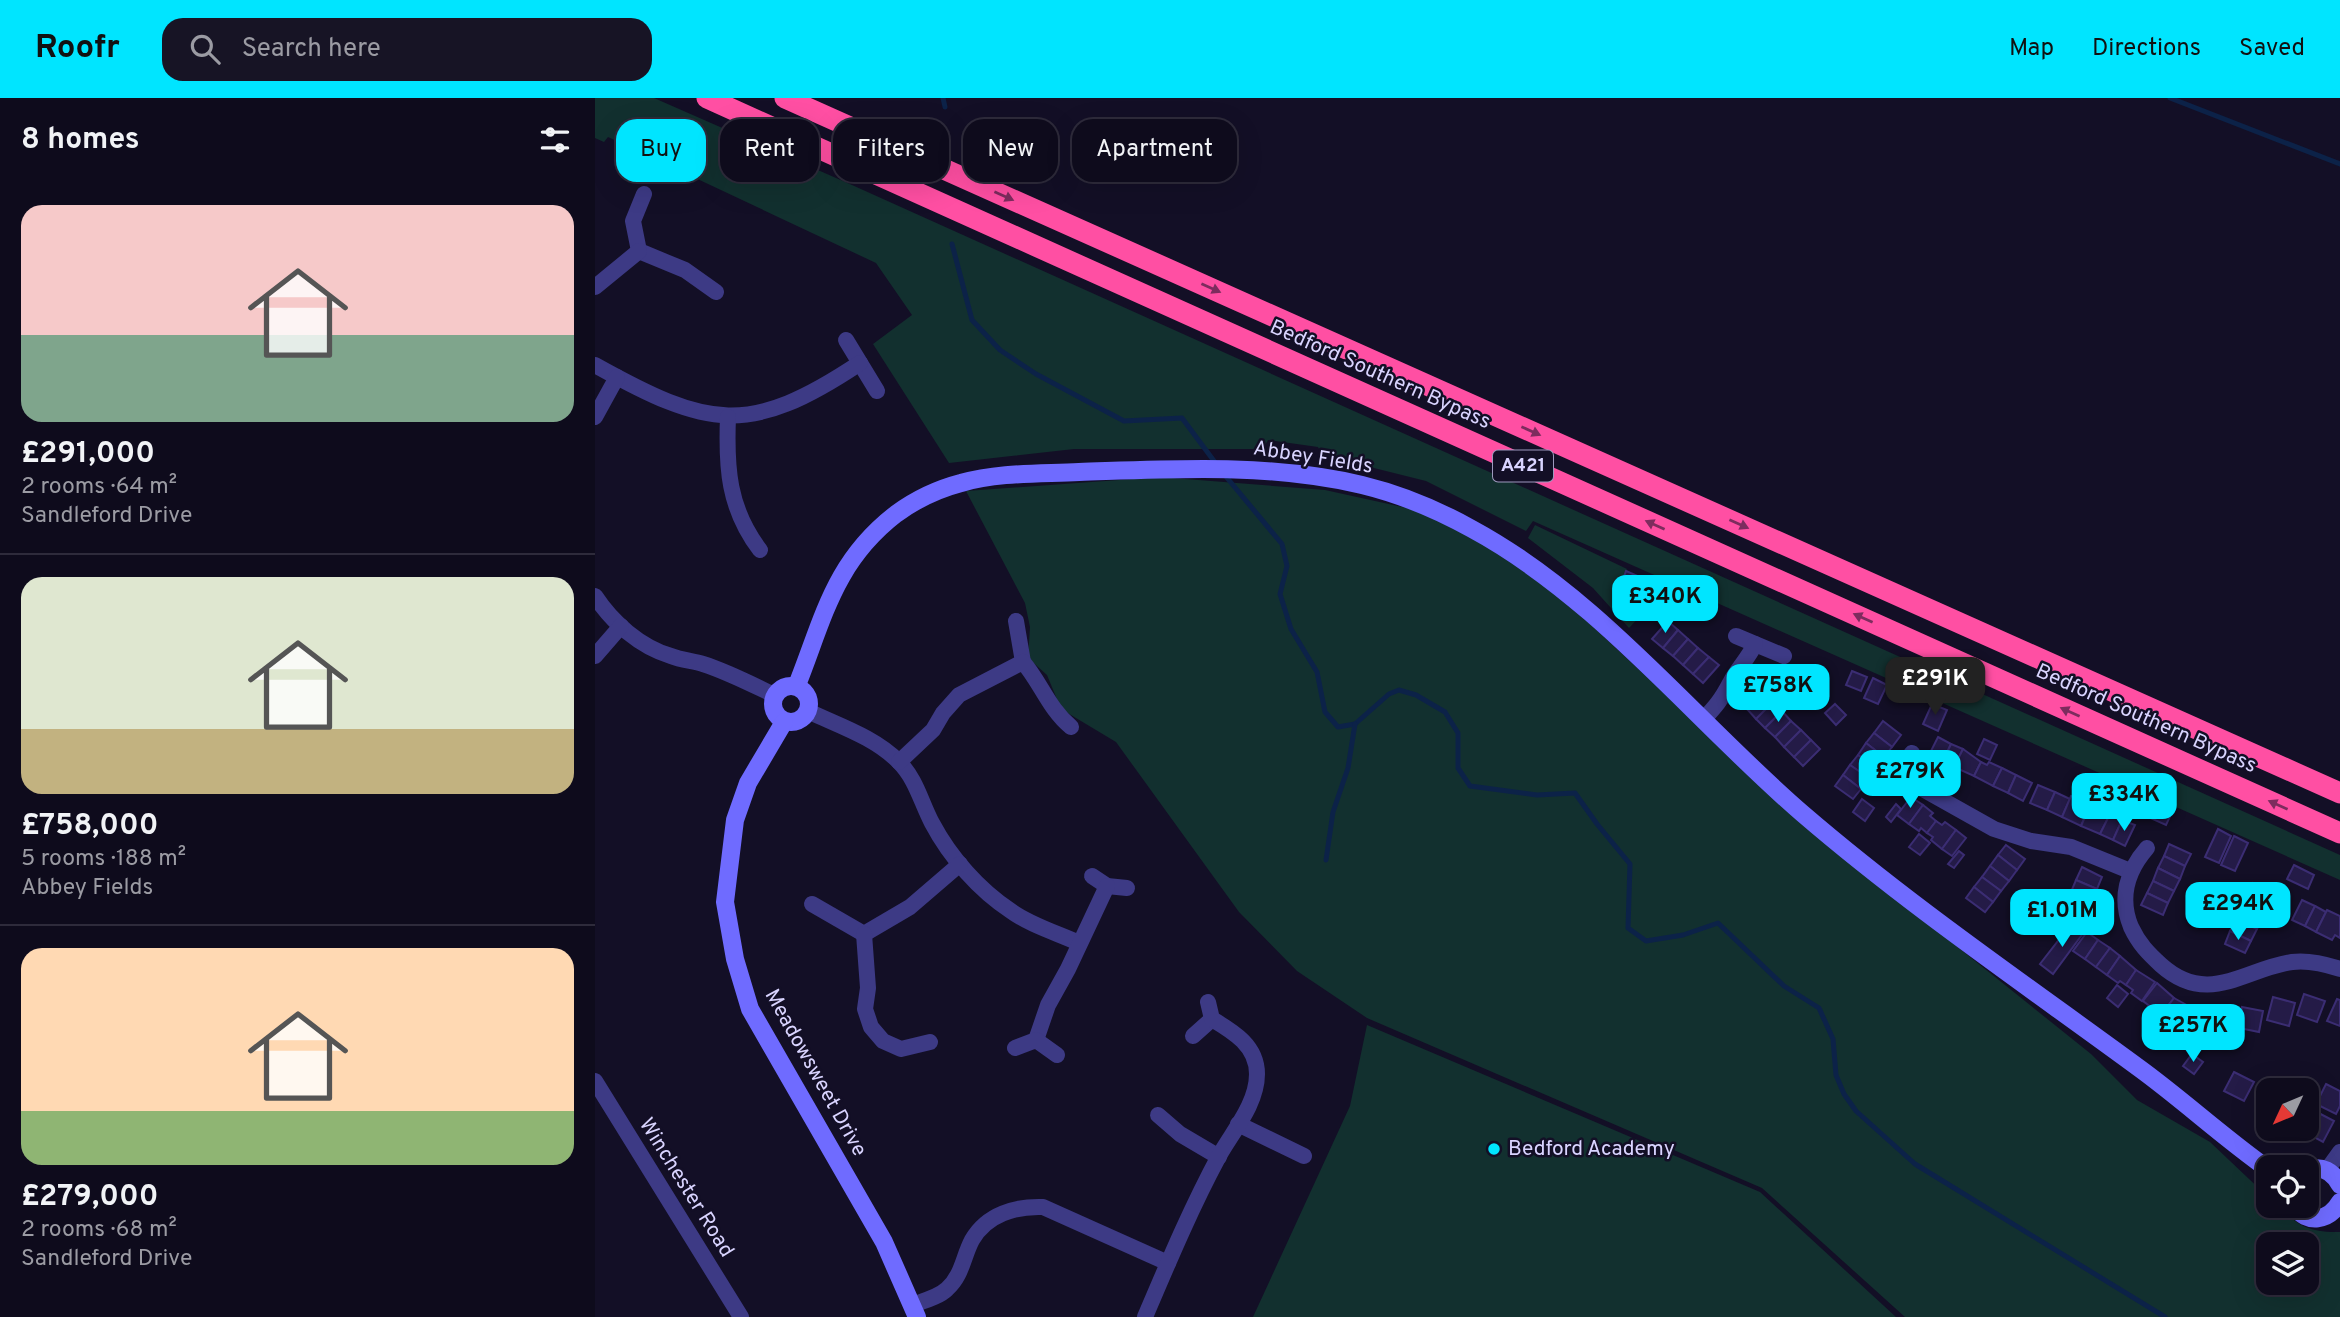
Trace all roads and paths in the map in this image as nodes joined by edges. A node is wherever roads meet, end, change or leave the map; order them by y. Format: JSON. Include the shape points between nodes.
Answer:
{"nodes":[{"id":1,"x":707,"y":98,"type":"edge"},
{"id":2,"x":785,"y":98,"type":"edge"},
{"id":3,"x":644,"y":194,"type":"dead end"},
{"id":4,"x":639,"y":251,"type":"junction"},
{"id":5,"x":595,"y":287,"type":"edge"},
{"id":6,"x":716,"y":292,"type":"dead end"},
{"id":7,"x":846,"y":340,"type":"dead end"},
{"id":8,"x":860,"y":363,"type":"junction"},
{"id":9,"x":595,"y":365,"type":"edge"},
{"id":10,"x":617,"y":377,"type":"junction"},
{"id":11,"x":877,"y":391,"type":"dead end"},
{"id":12,"x":728,"y":416,"type":"junction"},
{"id":13,"x":595,"y":417,"type":"edge"},
{"id":14,"x":746,"y":531,"type":"junction"},
{"id":15,"x":729,"y":538,"type":"dead end"},
{"id":16,"x":760,"y":550,"type":"dead end"},
{"id":17,"x":595,"y":596,"type":"edge"},
{"id":18,"x":1016,"y":621,"type":"dead end"},
{"id":19,"x":621,"y":626,"type":"junction"},
{"id":20,"x":1736,"y":636,"type":"dead end"},
{"id":21,"x":1755,"y":644,"type":"junction"},
{"id":22,"x":595,"y":656,"type":"edge"},
{"id":23,"x":1784,"y":656,"type":"dead end"},
{"id":24,"x":1023,"y":662,"type":"junction"},
{"id":25,"x":797,"y":685,"type":"junction"},
{"id":26,"x":773,"y":695,"type":"junction"},
{"id":27,"x":810,"y":712,"type":"junction"},
{"id":28,"x":1703,"y":720,"type":"junction"},
{"id":29,"x":784,"y":722,"type":"junction"},
{"id":30,"x":1071,"y":727,"type":"dead end"},
{"id":31,"x":1912,"y":753,"type":"dead end"},
{"id":32,"x":899,"y":762,"type":"junction"},
{"id":33,"x":1899,"y":771,"type":"junction"},
{"id":34,"x":1887,"y":788,"type":"dead end"},
{"id":35,"x":2340,"y":793,"type":"edge"},
{"id":36,"x":2340,"y":833,"type":"edge"},
{"id":37,"x":2147,"y":848,"type":"dead end"},
{"id":38,"x":960,"y":864,"type":"junction"},
{"id":39,"x":2130,"y":871,"type":"junction"},
{"id":40,"x":1092,"y":876,"type":"dead end"},
{"id":41,"x":1107,"y":887,"type":"junction"},
{"id":42,"x":1128,"y":888,"type":"dead end"},
{"id":43,"x":812,"y":904,"type":"dead end"},
{"id":44,"x":864,"y":934,"type":"junction"},
{"id":45,"x":1079,"y":943,"type":"junction"},
{"id":46,"x":2340,"y":969,"type":"edge"},
{"id":47,"x":1208,"y":1002,"type":"dead end"},
{"id":48,"x":1212,"y":1019,"type":"junction"},
{"id":49,"x":1193,"y":1036,"type":"dead end"},
{"id":50,"x":1036,"y":1040,"type":"junction"},
{"id":51,"x":930,"y":1042,"type":"dead end"},
{"id":52,"x":1015,"y":1048,"type":"dead end"},
{"id":53,"x":1057,"y":1055,"type":"dead end"},
{"id":54,"x":595,"y":1081,"type":"edge"},
{"id":55,"x":1158,"y":1115,"type":"dead end"},
{"id":56,"x":1238,"y":1124,"type":"junction"},
{"id":57,"x":2340,"y":1152,"type":"edge"},
{"id":58,"x":1304,"y":1156,"type":"dead end"},
{"id":59,"x":1219,"y":1157,"type":"junction"},
{"id":60,"x":2256,"y":1160,"type":"edge"},
{"id":61,"x":2319,"y":1168,"type":"edge"},
{"id":62,"x":2327,"y":1170,"type":"junction"},
{"id":63,"x":2340,"y":1185,"type":"edge"},
{"id":64,"x":2340,"y":1202,"type":"edge"},
{"id":65,"x":2319,"y":1218,"type":"edge"},
{"id":66,"x":1168,"y":1263,"type":"junction"},
{"id":67,"x":914,"y":1311,"type":"edge"},
{"id":68,"x":741,"y":1317,"type":"edge"},
{"id":69,"x":1145,"y":1317,"type":"edge"}],
"edges":[{"from":36,"to":1,"type":"highway","name":"Bedford Southern Bypass","number":"A421","one_way":true},
{"from":2,"to":35,"type":"highway","name":"Bedford Southern Bypass","number":"A421","one_way":true},
{"from":3,"to":4,"type":"street","via":[[633,221]]},
{"from":4,"to":5,"type":"street"},
{"from":4,"to":6,"type":"street","via":[[685,270]]},
{"from":7,"to":8,"type":"street"},
{"from":8,"to":11,"type":"street"},
{"from":8,"to":12,"type":"street","via":[[793,403],[763,413]]},
{"from":9,"to":10,"type":"street"},
{"from":10,"to":12,"type":"street","via":[[684,408]]},
{"from":10,"to":13,"type":"street"},
{"from":12,"to":14,"type":"street","via":[[729,484]]},
{"from":14,"to":15,"type":"street"},
{"from":14,"to":16,"type":"street"},
{"from":17,"to":19,"type":"street"},
{"from":18,"to":24,"type":"street"},
{"from":19,"to":22,"type":"street"},
{"from":19,"to":26,"type":"street","via":[[669,656],[704,664]]},
{"from":20,"to":21,"type":"street"},
{"from":21,"to":23,"type":"street"},
{"from":21,"to":28,"type":"street","via":[[1724,698]]},
{"from":24,"to":30,"type":"street","via":[[1056,715]]},
{"from":24,"to":32,"type":"street","via":[[959,695],[933,730]]},
{"from":25,"to":26,"type":"street","via":[[785,686]]},
{"from":25,"to":27,"type":"street","via":[[808,697]]},
{"from":25,"to":28,"type":"street","name":"Abbey Fields","via":[[842,572],[898,512],[928,495],[964,481],[1011,475],[1224,468],[1363,485],[1467,526],[1518,555],[1564,590]]},
{"from":26,"to":29,"type":"street","via":[[773,708]]},
{"from":27,"to":29,"type":"street","via":[[799,722]]},
{"from":27,"to":32,"type":"street","via":[[862,736]]},
{"from":28,"to":60,"type":"street","name":"Abbey Fields","via":[[1762,778],[1879,877],[2185,1102]]},
{"from":29,"to":67,"type":"street","name":"Meadowsweet Drive","via":[[748,783],[735,820],[725,902],[735,959],[750,1009],[884,1242]]},
{"from":31,"to":33,"type":"street"},
{"from":32,"to":38,"type":"street"},
{"from":33,"to":34,"type":"street"},
{"from":33,"to":39,"type":"street","via":[[1994,829],[2071,847]]},
{"from":37,"to":39,"type":"street"},
{"from":38,"to":44,"type":"street","via":[[910,907]]},
{"from":38,"to":45,"type":"street","via":[[1012,913]]},
{"from":39,"to":46,"type":"street","via":[[2126,890],[2129,921],[2143,948],[2169,972],[2221,985],[2293,962]]},
{"from":40,"to":41,"type":"street"},
{"from":41,"to":42,"type":"street"},
{"from":41,"to":45,"type":"street"},
{"from":43,"to":44,"type":"street"},
{"from":44,"to":51,"type":"street","via":[[865,1009],[871,1027],[900,1055]]},
{"from":45,"to":50,"type":"street"},
{"from":47,"to":48,"type":"street"},
{"from":48,"to":49,"type":"street"},
{"from":48,"to":56,"type":"street","via":[[1251,1050],[1257,1073],[1254,1094]]},
{"from":50,"to":52,"type":"street"},
{"from":50,"to":53,"type":"street"},
{"from":54,"to":68,"type":"street","name":"Winchester Road"},
{"from":55,"to":59,"type":"street"},
{"from":56,"to":58,"type":"street"},
{"from":56,"to":59,"type":"street"},
{"from":57,"to":62,"type":"street"},
{"from":59,"to":66,"type":"street"},
{"from":61,"to":62,"type":"street"},
{"from":62,"to":63,"type":"street"},
{"from":64,"to":65,"type":"street","via":[[2328,1216]]},
{"from":66,"to":67,"type":"street","via":[[1044,1206],[1024,1206],[1007,1210],[973,1238],[946,1291]]},
{"from":66,"to":69,"type":"street"}]}
